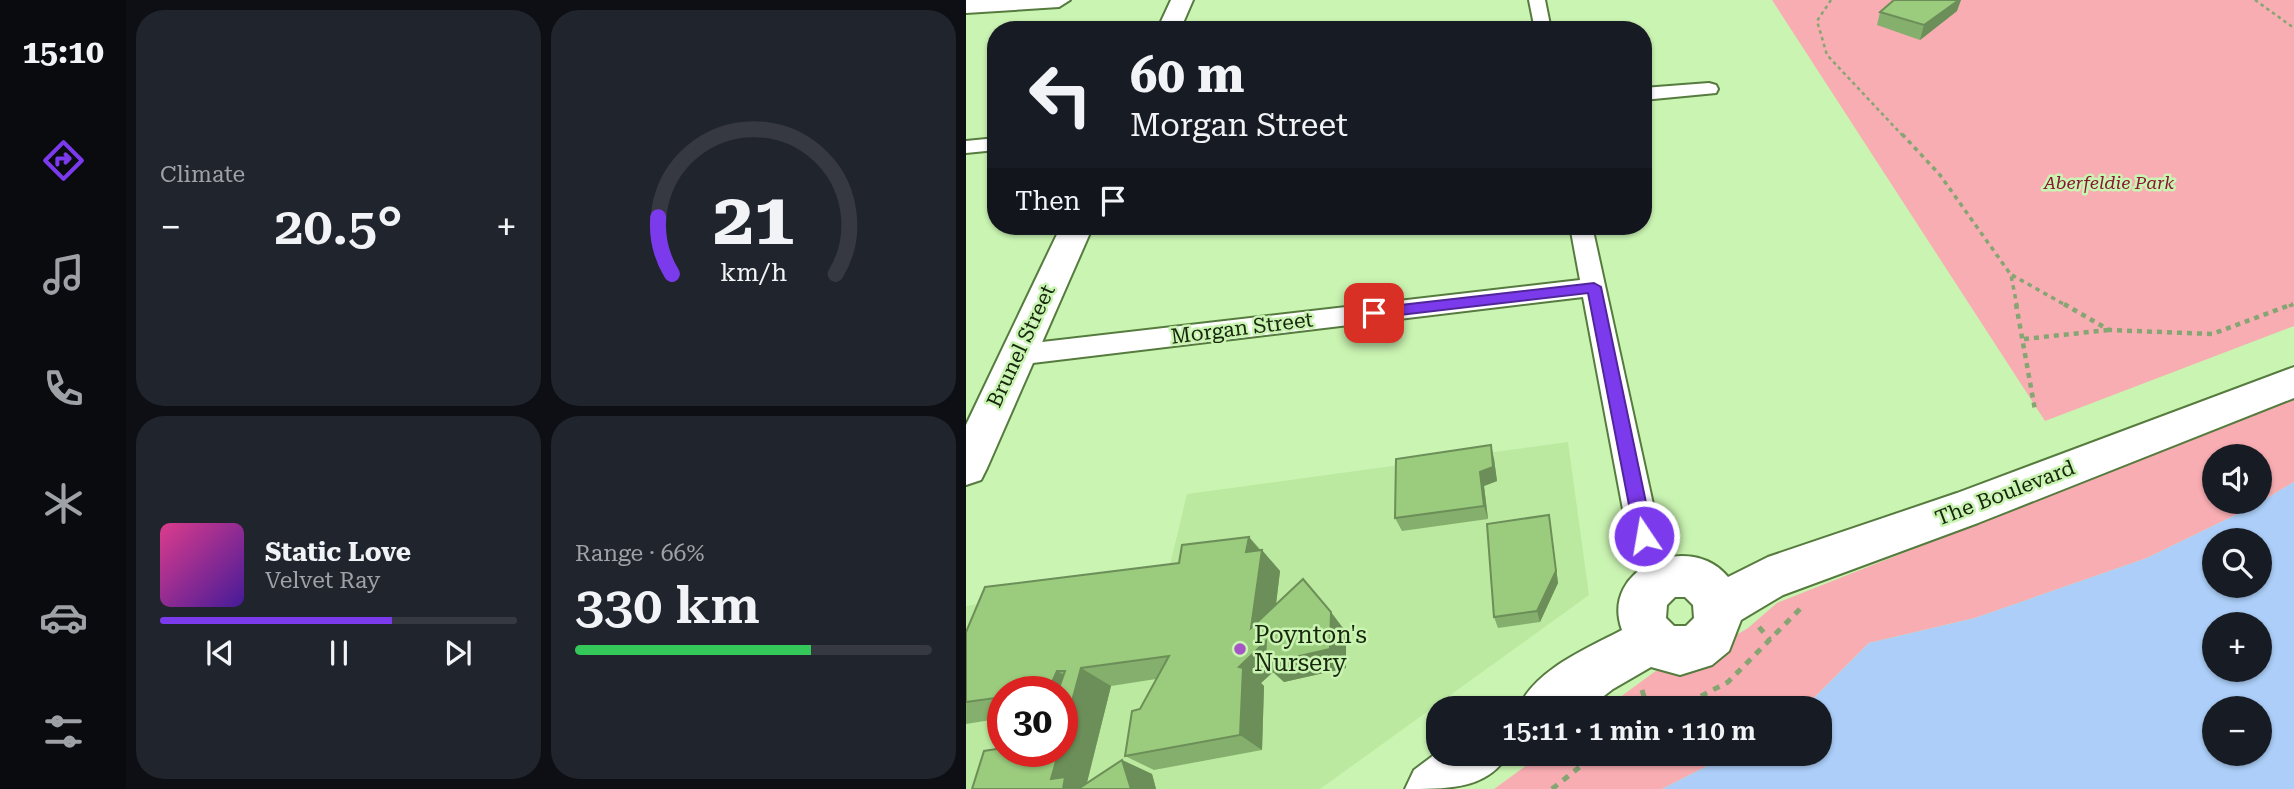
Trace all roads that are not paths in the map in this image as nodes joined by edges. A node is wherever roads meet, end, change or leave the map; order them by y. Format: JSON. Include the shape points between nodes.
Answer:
{"nodes":[{"id":1,"x":1059,"y":0,"type":"edge"},
{"id":2,"x":1182,"y":0,"type":"edge"},
{"id":3,"x":1537,"y":0,"type":"edge"},
{"id":4,"x":966,"y":6,"type":"edge"},
{"id":5,"x":1172,"y":21,"type":"edge"},
{"id":6,"x":1541,"y":21,"type":"edge"},
{"id":7,"x":1709,"y":89,"type":"dead end"},
{"id":8,"x":1652,"y":93,"type":"edge"},
{"id":9,"x":987,"y":145,"type":"edge"},
{"id":10,"x":966,"y":147,"type":"edge"},
{"id":11,"x":1073,"y":235,"type":"edge"},
{"id":12,"x":1583,"y":235,"type":"edge"},
{"id":13,"x":1594,"y":287,"type":"junction"},
{"id":14,"x":1016,"y":355,"type":"junction"},
{"id":15,"x":2294,"y":382,"type":"edge"},
{"id":16,"x":966,"y":468,"type":"edge"},
{"id":17,"x":1662,"y":579,"type":"junction"},
{"id":18,"x":1719,"y":607,"type":"junction"},
{"id":19,"x":1653,"y":639,"type":"junction"},
{"id":20,"x":1561,"y":696,"type":"edge"},
{"id":21,"x":1465,"y":766,"type":"edge"},
{"id":22,"x":1433,"y":789,"type":"edge"}],
"edges":[{"from":1,"to":4,"type":"street"},
{"from":2,"to":5,"type":"street"},
{"from":3,"to":6,"type":"street"},
{"from":7,"to":8,"type":"street"},
{"from":9,"to":10,"type":"street"},
{"from":11,"to":14,"type":"street","name":"Brunel Street"},
{"from":12,"to":13,"type":"street"},
{"from":13,"to":14,"type":"street","name":"Morgan Street"},
{"from":13,"to":17,"type":"street","via":[[1644,536]]},
{"from":14,"to":16,"type":"street","name":"Brunel Street"},
{"from":15,"to":18,"type":"street","name":"The Boulevard","via":[[1963,510],[1768,579]]},
{"from":17,"to":18,"type":"street","via":[[1687,576],[1704,584]]},
{"from":17,"to":19,"type":"street","via":[[1647,592],[1642,604],[1645,628]]},
{"from":18,"to":19,"type":"street","via":[[1715,631],[1695,648],[1668,648]]},
{"from":19,"to":20,"type":"street"},
{"from":21,"to":22,"type":"street"}]}
